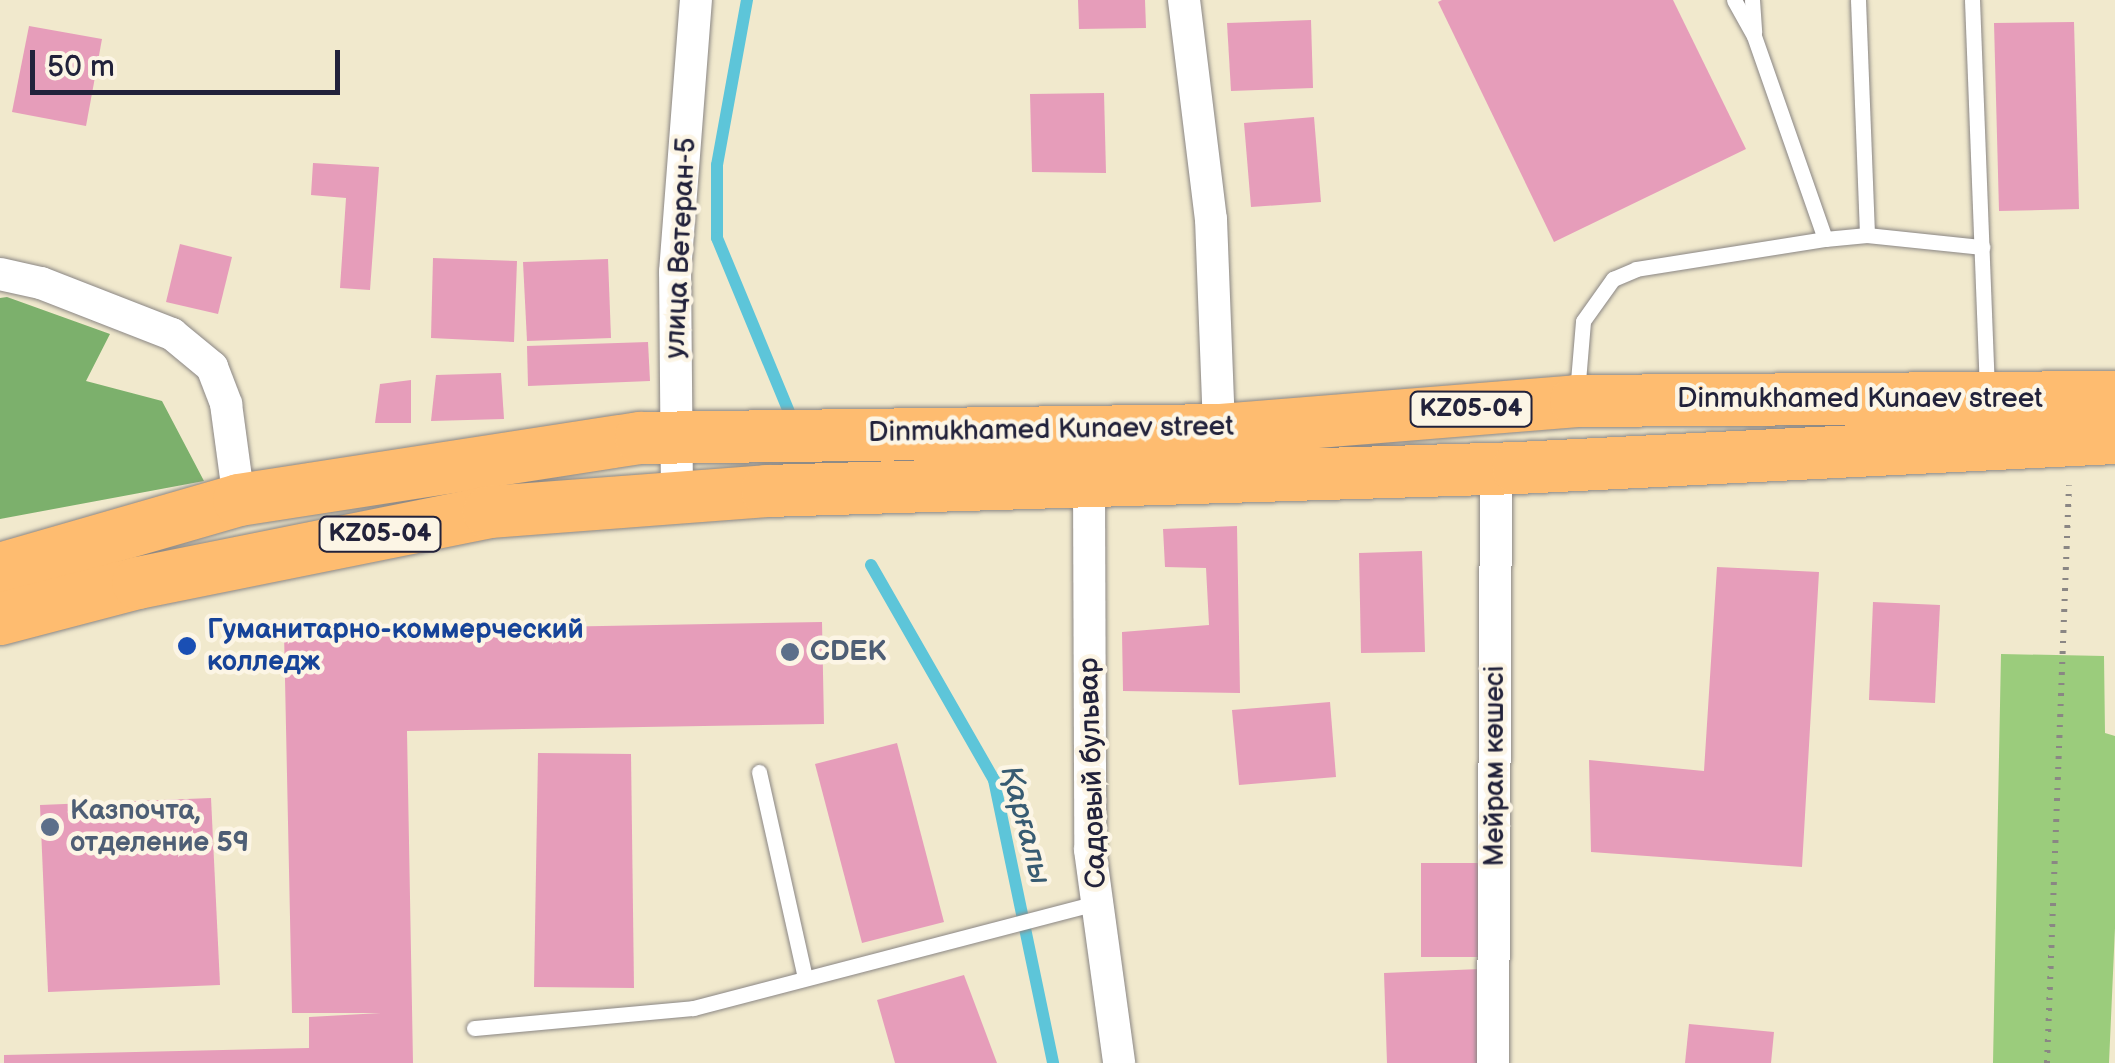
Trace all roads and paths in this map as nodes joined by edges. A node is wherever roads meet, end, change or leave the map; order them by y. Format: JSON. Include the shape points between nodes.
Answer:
{"nodes":[{"id":1,"x":696,"y":0,"type":"edge"},
{"id":2,"x":1184,"y":0,"type":"edge"},
{"id":3,"x":1734,"y":0,"type":"edge"},
{"id":4,"x":1752,"y":0,"type":"edge"},
{"id":5,"x":1858,"y":0,"type":"edge"},
{"id":6,"x":1972,"y":0,"type":"edge"},
{"id":7,"x":1754,"y":36,"type":"junction"},
{"id":8,"x":1867,"y":235,"type":"junction"},
{"id":9,"x":1825,"y":239,"type":"junction"},
{"id":10,"x":1982,"y":246,"type":"junction"},
{"id":11,"x":0,"y":274,"type":"edge"},
{"id":12,"x":2115,"y":397,"type":"edge"},
{"id":13,"x":1576,"y":401,"type":"junction"},
{"id":14,"x":1989,"y":421,"type":"junction"},
{"id":15,"x":1220,"y":430,"type":"junction"},
{"id":16,"x":674,"y":435,"type":"junction"},
{"id":17,"x":2115,"y":438,"type":"edge"},
{"id":18,"x":1496,"y":469,"type":"junction"},
{"id":19,"x":1088,"y":482,"type":"junction"},
{"id":20,"x":2070,"y":484,"type":"dead end"},
{"id":21,"x":677,"y":496,"type":"junction"},
{"id":22,"x":238,"y":500,"type":"junction"},
{"id":23,"x":0,"y":568,"type":"edge"},
{"id":24,"x":0,"y":619,"type":"edge"},
{"id":25,"x":759,"y":772,"type":"dead end"},
{"id":26,"x":1098,"y":903,"type":"junction"},
{"id":27,"x":805,"y":978,"type":"junction"},
{"id":28,"x":474,"y":1028,"type":"dead end"},
{"id":29,"x":1118,"y":1063,"type":"edge"},
{"id":30,"x":1493,"y":1063,"type":"edge"},
{"id":31,"x":2046,"y":1063,"type":"edge"}],
"edges":[{"from":1,"to":16,"type":"street","name":"улица Ветеран-5","via":[[676,272]]},
{"from":2,"to":15,"type":"street","via":[[1212,220]]},
{"from":3,"to":7,"type":"lane"},
{"from":4,"to":7,"type":"lane"},
{"from":5,"to":8,"type":"lane"},
{"from":6,"to":10,"type":"lane"},
{"from":7,"to":9,"type":"lane"},
{"from":8,"to":9,"type":"lane"},
{"from":8,"to":10,"type":"lane"},
{"from":9,"to":13,"type":"lane","via":[[1636,269],[1613,280],[1584,321]]},
{"from":10,"to":14,"type":"lane"},
{"from":11,"to":22,"type":"street","via":[[41,283],[172,334],[212,367],[226,404]]},
{"from":12,"to":14,"type":"main road","name":"Dinmukhamed Kunaev street","number":"KZ05-04"},
{"from":13,"to":14,"type":"main road","name":"Dinmukhamed Kunaev street","number":"KZ05-04"},
{"from":13,"to":15,"type":"main road","name":"Dinmukhamed Kunaev street","number":"KZ05-04"},
{"from":14,"to":17,"type":"main road","name":"Dinmukhamed Kunaev street","number":"KZ05-04"},
{"from":14,"to":18,"type":"main road","name":"Dinmukhamed Kunaev street","number":"KZ05-04"},
{"from":15,"to":16,"type":"main road","name":"Dinmukhamed Kunaev street","number":"KZ05-04"},
{"from":16,"to":21,"type":"street","name":"улица Ветеран-5"},
{"from":16,"to":22,"type":"main road","name":"Dinmukhamed Kunaev street","number":"KZ05-04"},
{"from":18,"to":19,"type":"main road","name":"Dinmukhamed Kunaev street","number":"KZ05-04"},
{"from":18,"to":30,"type":"street","name":"Мейрам көшесі"},
{"from":19,"to":21,"type":"main road","name":"Dinmukhamed Kunaev street","number":"KZ05-04"},
{"from":19,"to":26,"type":"street","name":"Садовый бульвар","via":[[1090,850]]},
{"from":20,"to":31,"type":"path"},
{"from":21,"to":24,"type":"main road","name":"Dinmukhamed Kunaev street","number":"KZ05-04","via":[[489,512],[138,583]]},
{"from":22,"to":23,"type":"main road","name":"Dinmukhamed Kunaev street","number":"KZ05-04"},
{"from":25,"to":27,"type":"lane"},
{"from":26,"to":27,"type":"lane"},
{"from":26,"to":29,"type":"street","name":"Садовый бульвар"},
{"from":27,"to":28,"type":"lane","via":[[693,1008]]}]}
